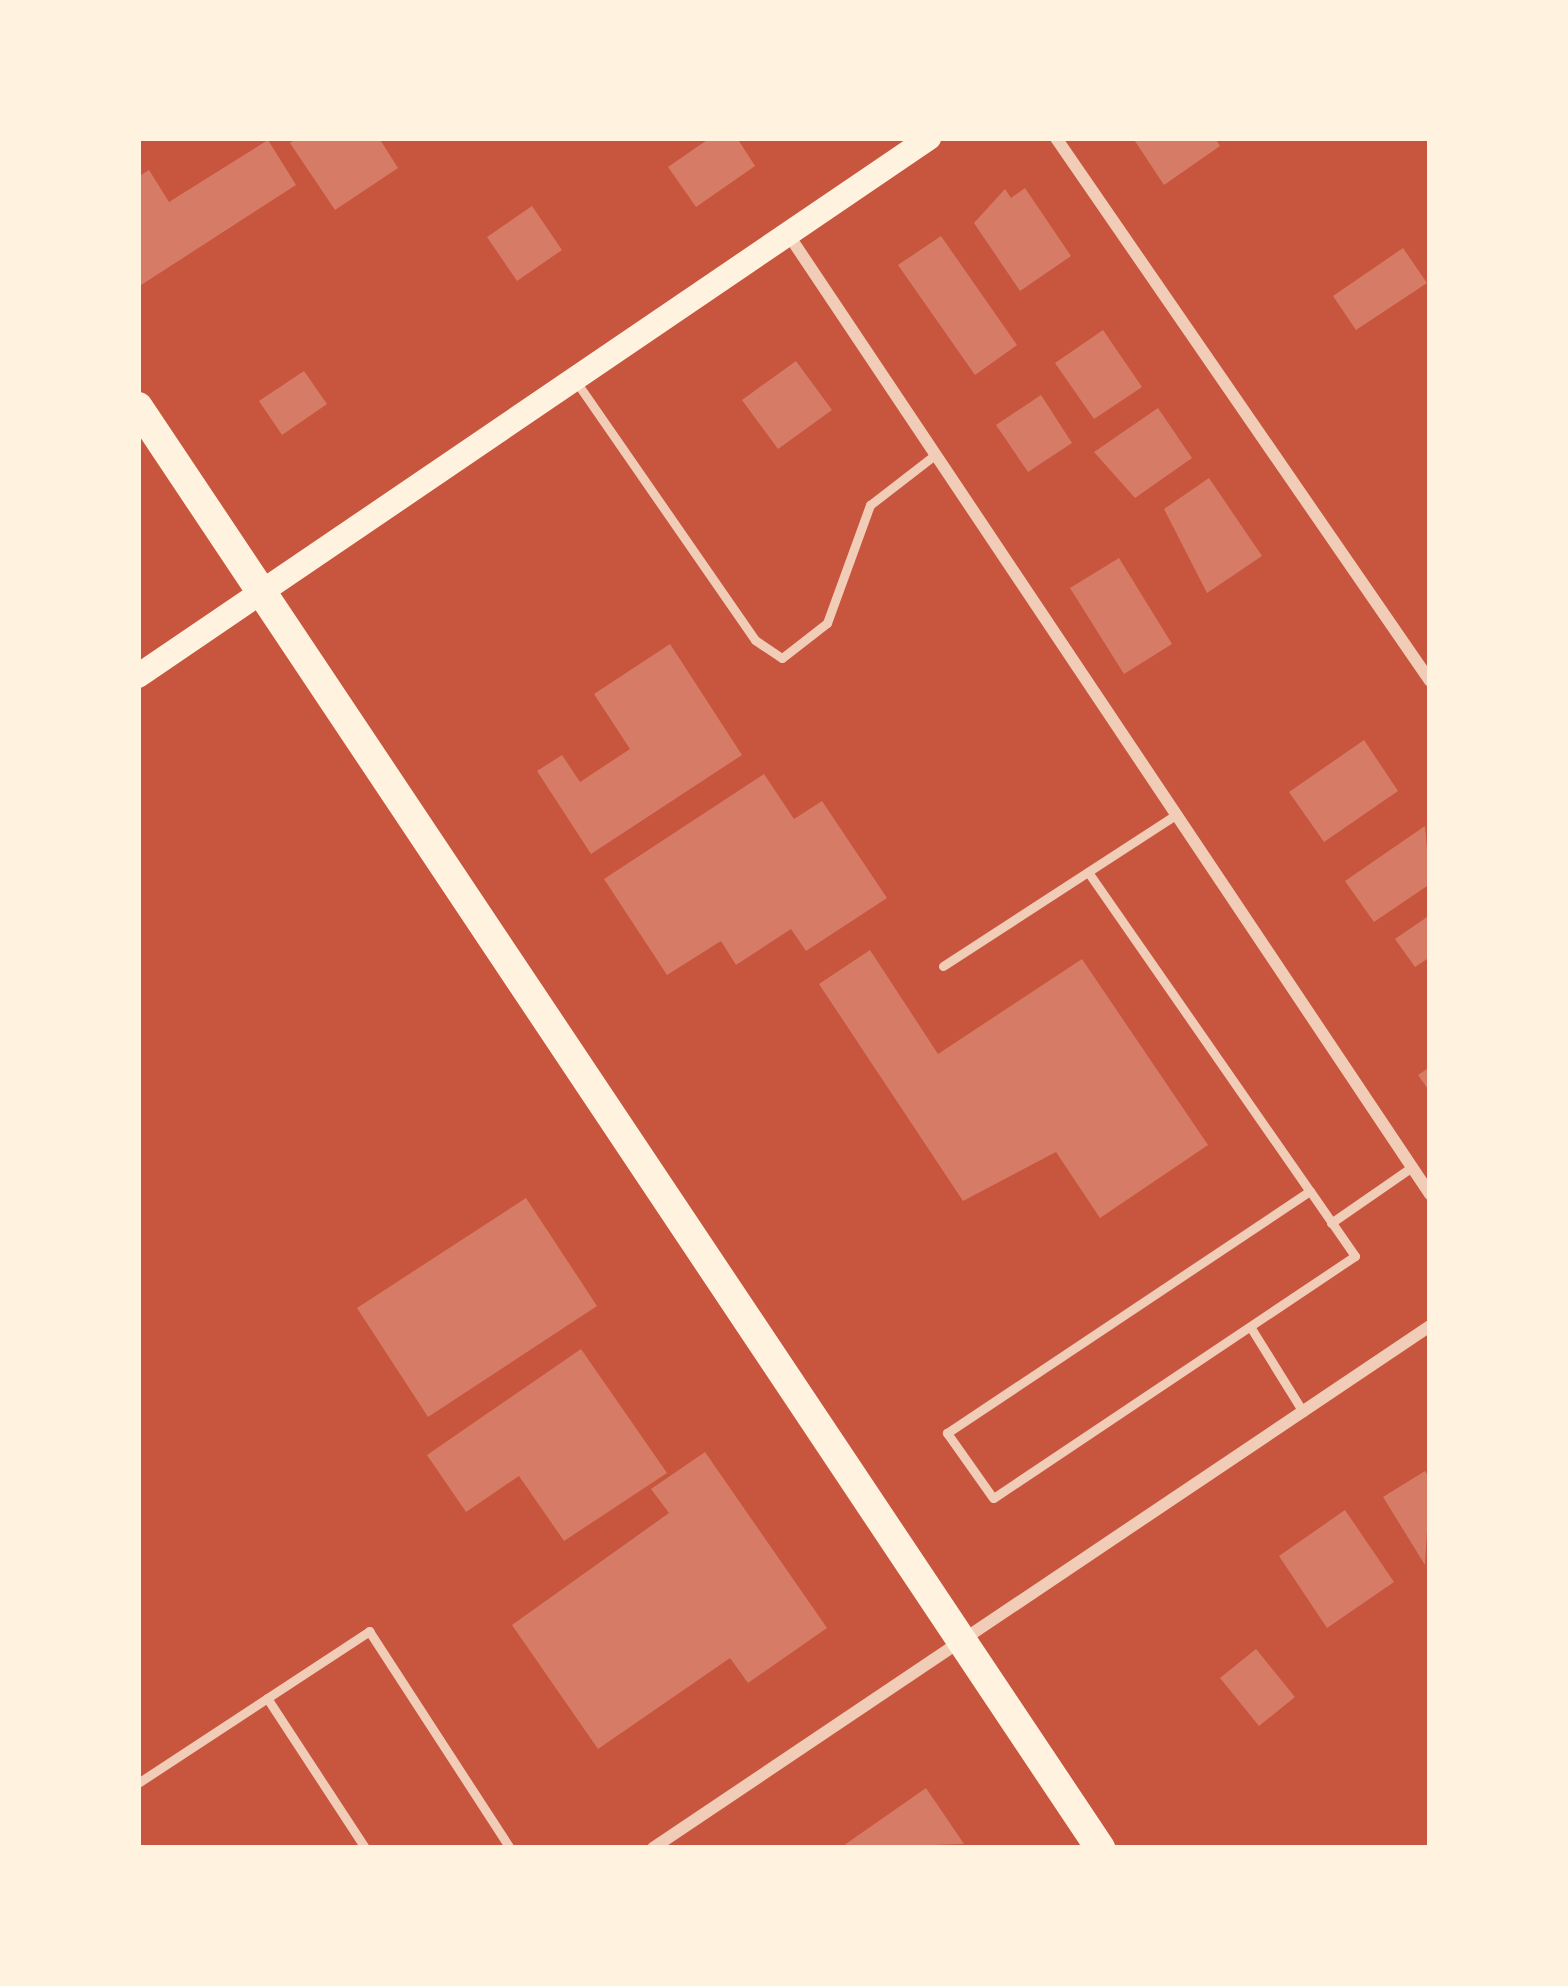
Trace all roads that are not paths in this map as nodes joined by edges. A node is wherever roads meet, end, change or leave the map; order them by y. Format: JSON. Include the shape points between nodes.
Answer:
{"nodes":[{"id":1,"x":928,"y":138,"type":"edge"},
{"id":2,"x":1056,"y":138,"type":"edge"},
{"id":3,"x":787,"y":233,"type":"junction"},
{"id":4,"x":575,"y":380,"type":"junction"},
{"id":5,"x":138,"y":407,"type":"edge"},
{"id":6,"x":936,"y":454,"type":"junction"},
{"id":7,"x":269,"y":591,"type":"junction"},
{"id":8,"x":138,"y":676,"type":"edge"},
{"id":9,"x":1430,"y":681,"type":"edge"},
{"id":10,"x":1177,"y":814,"type":"junction"},
{"id":11,"x":1088,"y":872,"type":"junction"},
{"id":12,"x":943,"y":966,"type":"dead end"},
{"id":13,"x":1412,"y":1167,"type":"junction"},
{"id":14,"x":1310,"y":1191,"type":"junction"},
{"id":15,"x":1430,"y":1194,"type":"edge"},
{"id":16,"x":1331,"y":1222,"type":"junction"},
{"id":17,"x":1430,"y":1326,"type":"edge"},
{"id":18,"x":1251,"y":1328,"type":"junction"},
{"id":19,"x":1304,"y":1412,"type":"junction"},
{"id":20,"x":961,"y":1642,"type":"junction"},
{"id":21,"x":267,"y":1698,"type":"junction"},
{"id":22,"x":138,"y":1784,"type":"edge"},
{"id":23,"x":505,"y":1846,"type":"edge"},
{"id":24,"x":365,"y":1848,"type":"edge"},
{"id":25,"x":653,"y":1848,"type":"edge"},
{"id":26,"x":1100,"y":1848,"type":"edge"}],
"edges":[{"from":1,"to":3,"type":"main road"},
{"from":2,"to":9,"type":"street"},
{"from":3,"to":4,"type":"main road"},
{"from":3,"to":6,"type":"street"},
{"from":4,"to":6,"type":"lane","via":[[755,640],[782,658],[827,623],[870,506]]},
{"from":4,"to":7,"type":"main road"},
{"from":5,"to":7,"type":"main road"},
{"from":6,"to":10,"type":"street"},
{"from":7,"to":8,"type":"main road"},
{"from":7,"to":20,"type":"main road"},
{"from":10,"to":11,"type":"lane"},
{"from":10,"to":13,"type":"street"},
{"from":11,"to":12,"type":"lane"},
{"from":11,"to":14,"type":"lane"},
{"from":13,"to":15,"type":"street"},
{"from":13,"to":16,"type":"lane"},
{"from":14,"to":16,"type":"lane"},
{"from":14,"to":18,"type":"lane","via":[[947,1433],[993,1498]]},
{"from":16,"to":18,"type":"lane","via":[[1355,1256]]},
{"from":17,"to":19,"type":"street"},
{"from":18,"to":19,"type":"lane"},
{"from":19,"to":20,"type":"street"},
{"from":20,"to":25,"type":"street"},
{"from":20,"to":26,"type":"main road"},
{"from":21,"to":22,"type":"lane"},
{"from":21,"to":23,"type":"lane","via":[[369,1631]]},
{"from":21,"to":24,"type":"lane"}]}
